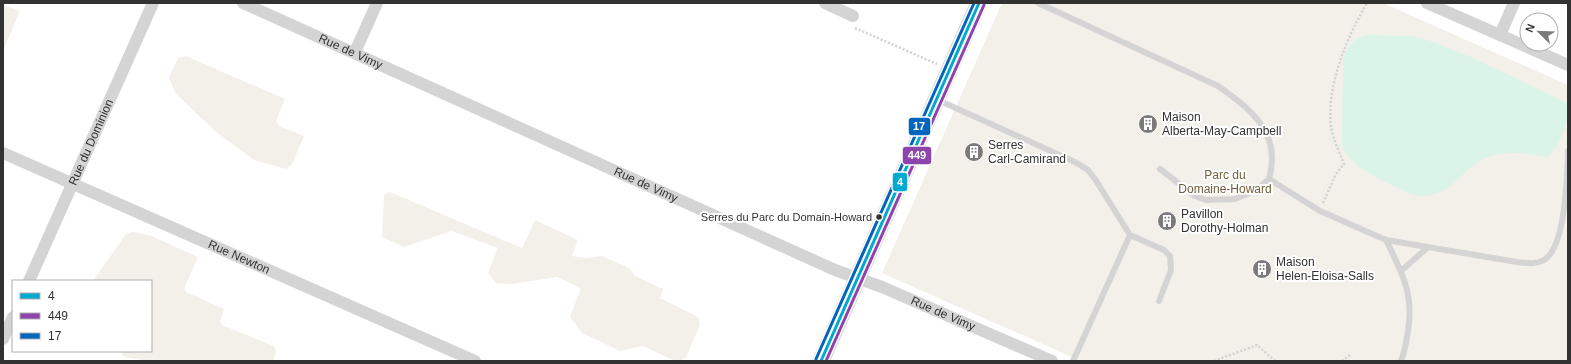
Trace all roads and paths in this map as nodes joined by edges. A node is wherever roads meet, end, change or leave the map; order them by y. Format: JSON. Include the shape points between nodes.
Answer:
{"nodes":[{"id":1,"x":153,"y":3,"type":"edge"},
{"id":2,"x":243,"y":3,"type":"edge"},
{"id":3,"x":377,"y":3,"type":"edge"},
{"id":4,"x":825,"y":3,"type":"edge"},
{"id":5,"x":979,"y":3,"type":"edge"},
{"id":6,"x":1038,"y":3,"type":"edge"},
{"id":7,"x":1367,"y":3,"type":"edge"},
{"id":8,"x":1427,"y":3,"type":"edge"},
{"id":9,"x":1514,"y":3,"type":"edge"},
{"id":10,"x":853,"y":16,"type":"joint"},
{"id":11,"x":1500,"y":35,"type":"junction"},
{"id":12,"x":355,"y":52,"type":"junction"},
{"id":13,"x":1568,"y":65,"type":"edge"},
{"id":14,"x":950,"y":69,"type":"junction"},
{"id":15,"x":936,"y":99,"type":"junction"},
{"id":16,"x":1568,"y":151,"type":"edge"},
{"id":17,"x":3,"y":153,"type":"edge"},
{"id":18,"x":1160,"y":169,"type":"dead end"},
{"id":19,"x":1269,"y":179,"type":"junction"},
{"id":20,"x":73,"y":184,"type":"junction"},
{"id":21,"x":1320,"y":211,"type":"junction"},
{"id":22,"x":1130,"y":236,"type":"junction"},
{"id":23,"x":1386,"y":240,"type":"junction"},
{"id":24,"x":1428,"y":247,"type":"junction"},
{"id":25,"x":1401,"y":271,"type":"junction"},
{"id":26,"x":857,"y":278,"type":"junction"},
{"id":27,"x":29,"y":280,"type":"edge"},
{"id":28,"x":1158,"y":301,"type":"dead end"},
{"id":29,"x":12,"y":318,"type":"edge"},
{"id":30,"x":3,"y":339,"type":"edge"},
{"id":31,"x":1350,"y":355,"type":"dead end"},
{"id":32,"x":475,"y":361,"type":"edge"},
{"id":33,"x":821,"y":361,"type":"edge"},
{"id":34,"x":1052,"y":361,"type":"edge"},
{"id":35,"x":1073,"y":361,"type":"edge"},
{"id":36,"x":1214,"y":361,"type":"edge"},
{"id":37,"x":1275,"y":361,"type":"edge"},
{"id":38,"x":1342,"y":361,"type":"edge"},
{"id":39,"x":1400,"y":361,"type":"edge"}],
"edges":[{"from":1,"to":20,"type":"street","name":"Rue du Dominion"},
{"from":2,"to":12,"type":"street","name":"Rue de Vimy"},
{"from":3,"to":12,"type":"street"},
{"from":4,"to":10,"type":"street"},
{"from":5,"to":14,"type":"main road"},
{"from":6,"to":19,"type":"lane","via":[[1189,71],[1218,86],[1239,101],[1259,120],[1270,138],[1273,166]]},
{"from":7,"to":21,"type":"path","via":[[1340,58],[1331,106],[1331,128],[1344,164],[1336,174]]},
{"from":8,"to":11,"type":"street"},
{"from":9,"to":11,"type":"street"},
{"from":10,"to":14,"type":"path","via":[[850,26]]},
{"from":11,"to":13,"type":"street"},
{"from":12,"to":26,"type":"street","name":"Rue de Vimy"},
{"from":14,"to":15,"type":"main road"},
{"from":15,"to":22,"type":"lane","via":[[1076,162],[1088,170]]},
{"from":15,"to":26,"type":"main road"},
{"from":16,"to":24,"type":"lane","via":[[1560,226],[1556,243],[1543,260],[1531,264]]},
{"from":17,"to":20,"type":"street","name":"Rue Newton"},
{"from":18,"to":19,"type":"lane","via":[[1195,196],[1206,200],[1235,199],[1255,191]]},
{"from":19,"to":21,"type":"lane"},
{"from":20,"to":27,"type":"street","name":"Rue du Dominion"},
{"from":20,"to":32,"type":"street","name":"Rue Newton"},
{"from":21,"to":23,"type":"lane"},
{"from":22,"to":28,"type":"lane","via":[[1164,250],[1170,256],[1171,270]]},
{"from":22,"to":35,"type":"lane"},
{"from":23,"to":24,"type":"lane"},
{"from":23,"to":25,"type":"lane"},
{"from":24,"to":25,"type":"lane"},
{"from":25,"to":39,"type":"lane","via":[[1409,293],[1410,315],[1405,350]]},
{"from":26,"to":33,"type":"main road"},
{"from":26,"to":34,"type":"street","name":"Rue de Vimy"},
{"from":29,"to":30,"type":"street"},
{"from":31,"to":38,"type":"path"},
{"from":36,"to":37,"type":"path","via":[[1257,345]]}]}
